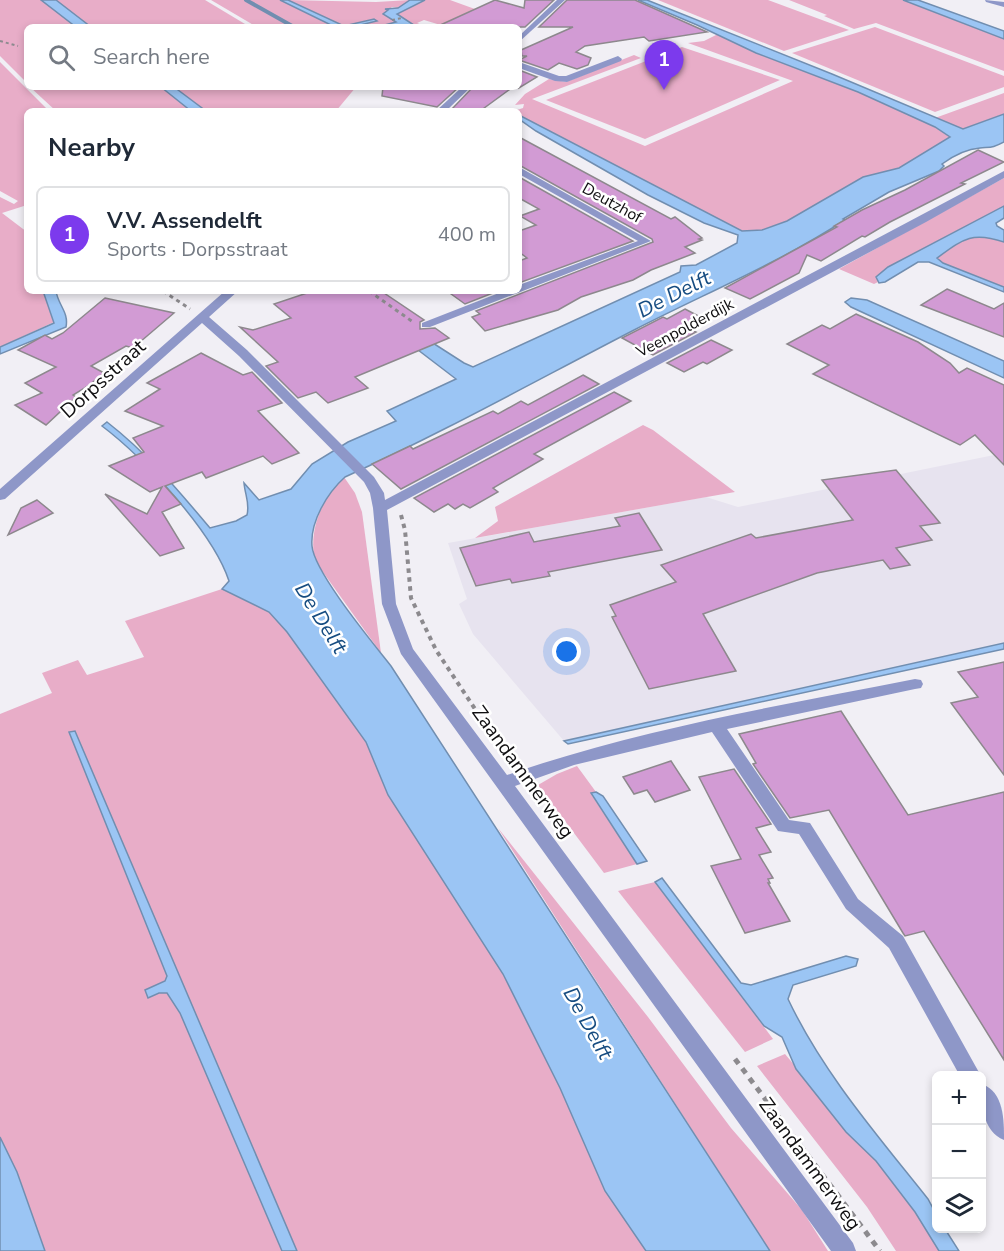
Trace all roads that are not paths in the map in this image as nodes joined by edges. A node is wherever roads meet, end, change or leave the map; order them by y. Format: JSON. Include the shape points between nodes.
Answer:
{"nodes":[{"id":1,"x":561,"y":0,"type":"edge"},
{"id":2,"x":989,"y":0,"type":"edge"},
{"id":3,"x":1004,"y":5,"type":"edge"},
{"id":4,"x":522,"y":37,"type":"edge"},
{"id":5,"x":618,"y":58,"type":"dead end"},
{"id":6,"x":522,"y":66,"type":"edge"},
{"id":7,"x":464,"y":90,"type":"edge"},
{"id":8,"x":444,"y":108,"type":"edge"},
{"id":9,"x":522,"y":172,"type":"edge"},
{"id":10,"x":1004,"y":174,"type":"edge"},
{"id":11,"x":522,"y":277,"type":"edge"},
{"id":12,"x":533,"y":284,"type":"junction"},
{"id":13,"x":522,"y":288,"type":"edge"},
{"id":14,"x":228,"y":294,"type":"edge"},
{"id":15,"x":500,"y":294,"type":"edge"},
{"id":16,"x":202,"y":316,"type":"junction"},
{"id":17,"x":426,"y":325,"type":"road end"},
{"id":18,"x":0,"y":496,"type":"edge"},
{"id":19,"x":380,"y":508,"type":"junction"},
{"id":20,"x":915,"y":684,"type":"dead end"},
{"id":21,"x":716,"y":725,"type":"junction"},
{"id":22,"x":504,"y":783,"type":"junction"},
{"id":23,"x":968,"y":1071,"type":"edge"},
{"id":24,"x":986,"y":1100,"type":"edge"},
{"id":25,"x":1004,"y":1130,"type":"edge"},
{"id":26,"x":845,"y":1251,"type":"edge"}],
"edges":[{"from":1,"to":4,"type":"street"},
{"from":2,"to":3,"type":"street"},
{"from":5,"to":6,"type":"street","via":[[567,79]]},
{"from":7,"to":8,"type":"street"},
{"from":9,"to":12,"type":"street","name":"Deutzhof","via":[[646,241]]},
{"from":10,"to":19,"type":"street","name":"Veenpolderdijk"},
{"from":11,"to":12,"type":"street"},
{"from":12,"to":13,"type":"street","name":"Deutzhof"},
{"from":14,"to":16,"type":"street","name":"Dorpsstraat"},
{"from":15,"to":17,"type":"street"},
{"from":16,"to":18,"type":"street","name":"Dorpsstraat"},
{"from":16,"to":19,"type":"street","name":"Zaandammerweg","via":[[369,480]]},
{"from":19,"to":22,"type":"street","name":"Zaandammerweg","via":[[389,604],[406,650]]},
{"from":20,"to":21,"type":"street"},
{"from":21,"to":22,"type":"street","via":[[572,759]]},
{"from":21,"to":23,"type":"street","via":[[784,826],[804,828],[852,904],[896,942]]},
{"from":22,"to":26,"type":"street","name":"Zaandammerweg"},
{"from":24,"to":25,"type":"street"}]}
